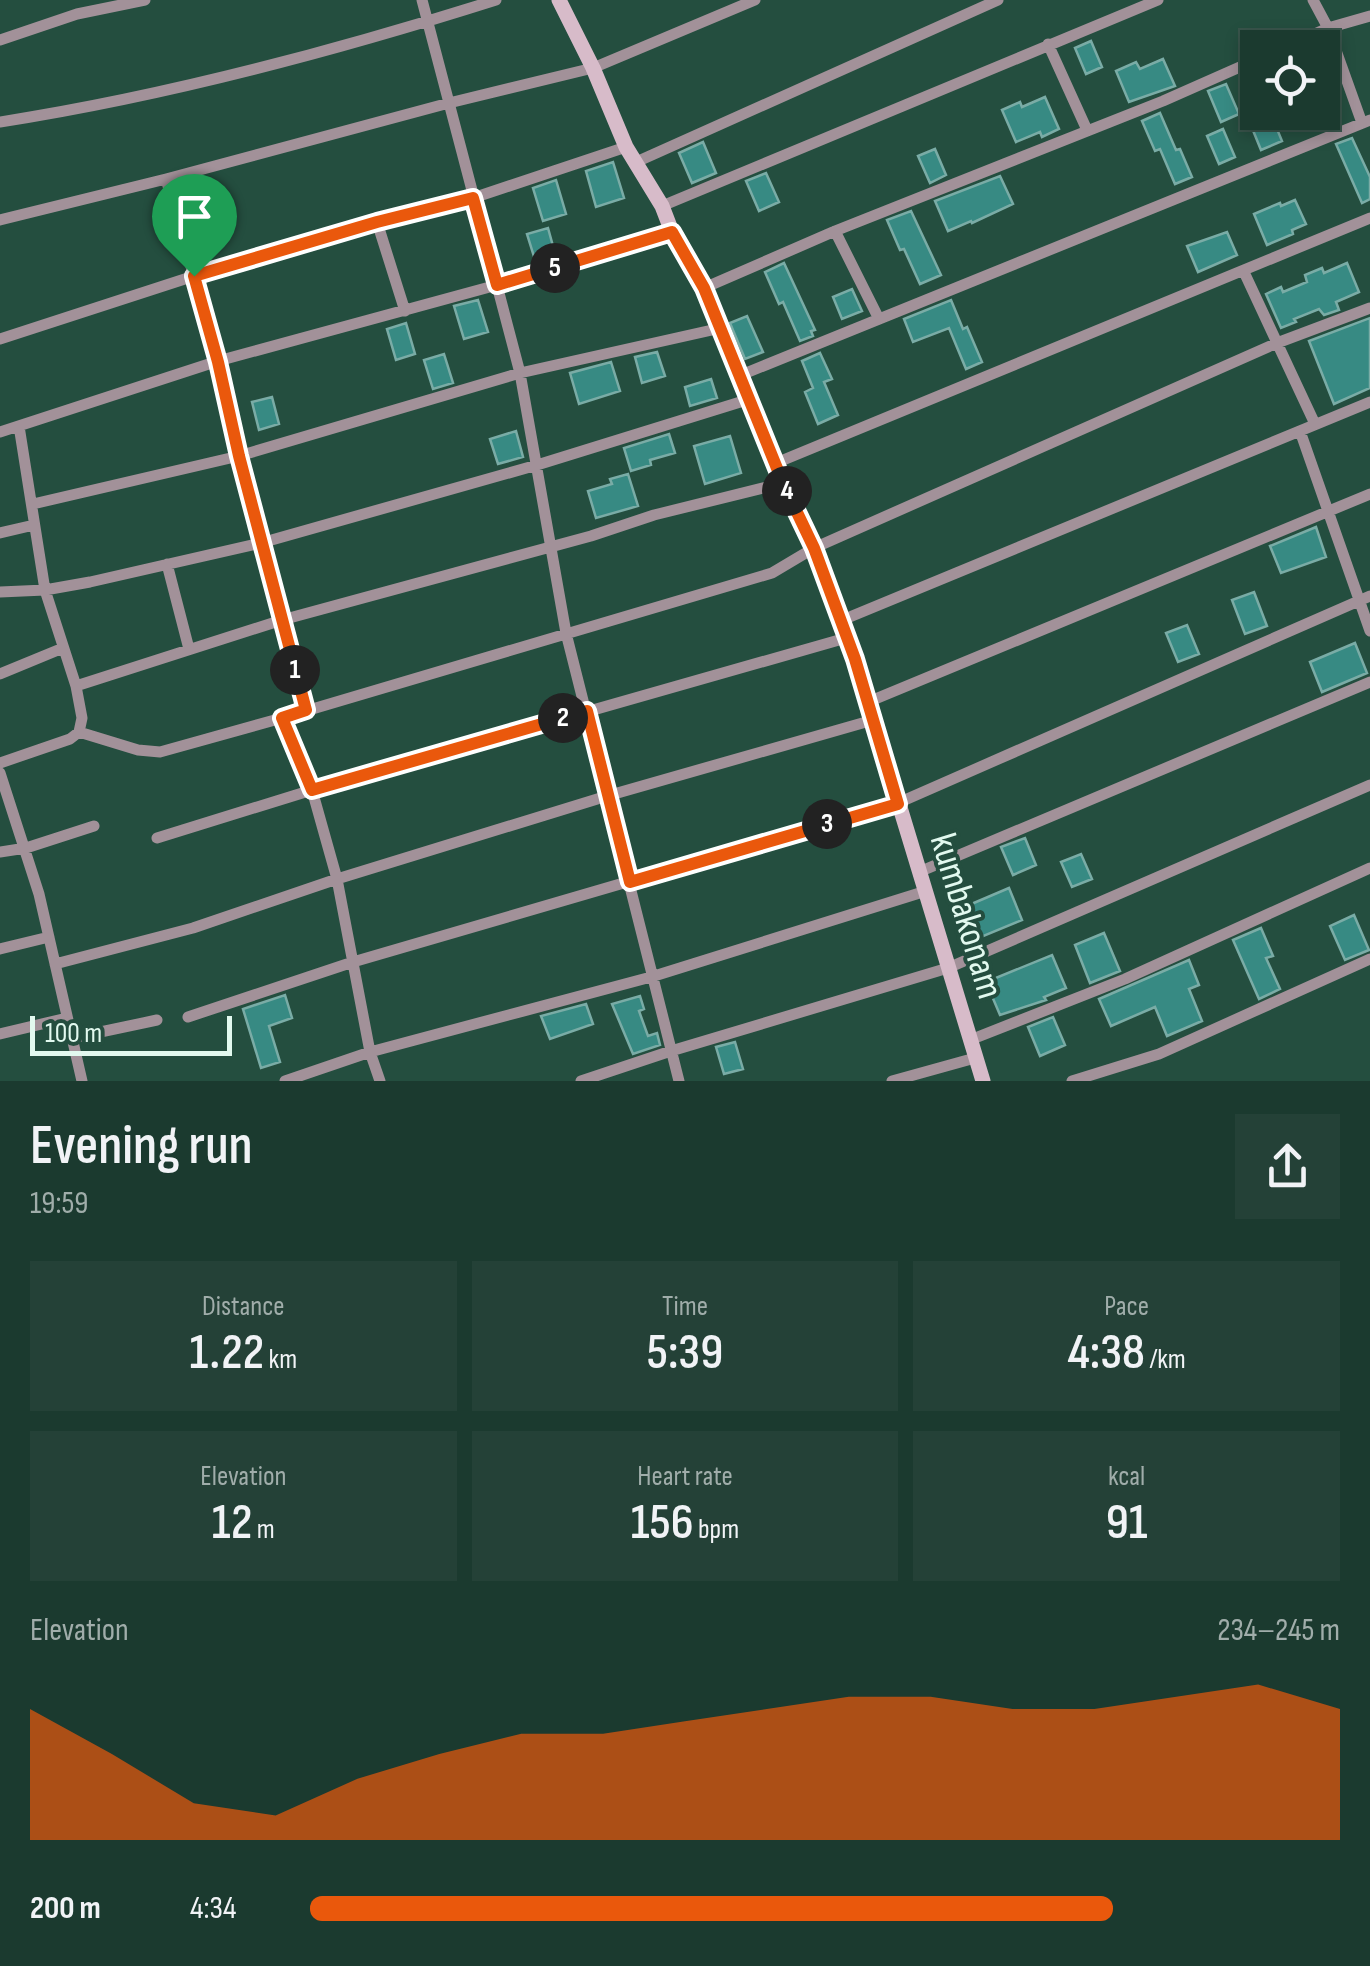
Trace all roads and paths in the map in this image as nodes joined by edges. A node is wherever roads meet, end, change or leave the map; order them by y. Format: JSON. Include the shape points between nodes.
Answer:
{"nodes":[{"id":1,"x":145,"y":0,"type":"edge"},
{"id":2,"x":422,"y":0,"type":"edge"},
{"id":3,"x":496,"y":0,"type":"edge"},
{"id":4,"x":559,"y":0,"type":"edge"},
{"id":5,"x":755,"y":0,"type":"edge"},
{"id":6,"x":998,"y":0,"type":"edge"},
{"id":7,"x":1158,"y":0,"type":"edge"},
{"id":8,"x":1312,"y":0,"type":"edge"},
{"id":9,"x":1370,"y":16,"type":"edge"},
{"id":10,"x":428,"y":22,"type":"junction"},
{"id":11,"x":1328,"y":28,"type":"junction"},
{"id":12,"x":1324,"y":30,"type":"edge"},
{"id":13,"x":0,"y":40,"type":"edge"},
{"id":14,"x":1048,"y":44,"type":"junction"},
{"id":15,"x":1240,"y":67,"type":"edge"},
{"id":16,"x":593,"y":68,"type":"junction"},
{"id":17,"x":449,"y":103,"type":"junction"},
{"id":18,"x":1366,"y":121,"type":"edge"},
{"id":19,"x":0,"y":122,"type":"edge"},
{"id":20,"x":1087,"y":130,"type":"junction"},
{"id":21,"x":626,"y":147,"type":"junction"},
{"id":22,"x":634,"y":163,"type":"junction"},
{"id":23,"x":166,"y":179,"type":"junction"},
{"id":24,"x":473,"y":198,"type":"junction"},
{"id":25,"x":662,"y":206,"type":"junction"},
{"id":26,"x":1370,"y":218,"type":"edge"},
{"id":27,"x":0,"y":220,"type":"edge"},
{"id":28,"x":377,"y":222,"type":"junction"},
{"id":29,"x":836,"y":230,"type":"junction"},
{"id":30,"x":672,"y":232,"type":"junction"},
{"id":31,"x":1244,"y":272,"type":"junction"},
{"id":32,"x":194,"y":276,"type":"junction"},
{"id":33,"x":497,"y":285,"type":"junction"},
{"id":34,"x":704,"y":288,"type":"junction"},
{"id":35,"x":1370,"y":308,"type":"edge"},
{"id":36,"x":404,"y":311,"type":"junction"},
{"id":37,"x":879,"y":319,"type":"junction"},
{"id":38,"x":720,"y":328,"type":"junction"},
{"id":39,"x":0,"y":339,"type":"edge"},
{"id":40,"x":1277,"y":343,"type":"junction"},
{"id":41,"x":218,"y":362,"type":"junction"},
{"id":42,"x":520,"y":373,"type":"junction"},
{"id":43,"x":740,"y":375,"type":"junction"},
{"id":44,"x":750,"y":399,"type":"junction"},
{"id":45,"x":1370,"y":402,"type":"edge"},
{"id":46,"x":1315,"y":424,"type":"junction"},
{"id":47,"x":19,"y":426,"type":"junction"},
{"id":48,"x":1300,"y":431,"type":"junction"},
{"id":49,"x":0,"y":432,"type":"edge"},
{"id":50,"x":239,"y":456,"type":"junction"},
{"id":51,"x":776,"y":463,"type":"junction"},
{"id":52,"x":537,"y":465,"type":"junction"},
{"id":53,"x":783,"y":483,"type":"junction"},
{"id":54,"x":1370,"y":494,"type":"edge"},
{"id":55,"x":33,"y":504,"type":"junction"},
{"id":56,"x":1328,"y":510,"type":"junction"},
{"id":57,"x":34,"y":525,"type":"junction"},
{"id":58,"x":0,"y":533,"type":"edge"},
{"id":59,"x":262,"y":543,"type":"junction"},
{"id":60,"x":549,"y":548,"type":"junction"},
{"id":61,"x":814,"y":548,"type":"junction"},
{"id":62,"x":166,"y":564,"type":"junction"},
{"id":63,"x":45,"y":590,"type":"junction"},
{"id":64,"x":0,"y":592,"type":"edge"},
{"id":65,"x":1364,"y":598,"type":"edge"},
{"id":66,"x":282,"y":620,"type":"junction"},
{"id":67,"x":840,"y":621,"type":"junction"},
{"id":68,"x":1370,"y":631,"type":"edge"},
{"id":69,"x":566,"y":632,"type":"junction"},
{"id":70,"x":846,"y":638,"type":"junction"},
{"id":71,"x":63,"y":648,"type":"junction"},
{"id":72,"x":190,"y":649,"type":"junction"},
{"id":73,"x":0,"y":674,"type":"edge"},
{"id":74,"x":1370,"y":682,"type":"edge"},
{"id":75,"x":76,"y":686,"type":"junction"},
{"id":76,"x":868,"y":702,"type":"junction"},
{"id":77,"x":306,"y":710,"type":"junction"},
{"id":78,"x":587,"y":711,"type":"junction"},
{"id":79,"x":282,"y":718,"type":"junction"},
{"id":80,"x":873,"y":720,"type":"junction"},
{"id":81,"x":79,"y":732,"type":"junction"},
{"id":82,"x":0,"y":763,"type":"edge"},
{"id":83,"x":0,"y":773,"type":"edge"},
{"id":84,"x":1370,"y":785,"type":"edge"},
{"id":85,"x":312,"y":790,"type":"junction"},
{"id":86,"x":607,"y":796,"type":"junction"},
{"id":87,"x":898,"y":804,"type":"junction"},
{"id":88,"x":94,"y":826,"type":"dead end"},
{"id":89,"x":157,"y":838,"type":"dead end"},
{"id":90,"x":26,"y":848,"type":"junction"},
{"id":91,"x":0,"y":852,"type":"edge"},
{"id":92,"x":1370,"y":868,"type":"edge"},
{"id":93,"x":919,"y":872,"type":"junction"},
{"id":94,"x":337,"y":880,"type":"junction"},
{"id":95,"x":630,"y":882,"type":"junction"},
{"id":96,"x":926,"y":891,"type":"junction"},
{"id":97,"x":49,"y":937,"type":"junction"},
{"id":98,"x":0,"y":949,"type":"edge"},
{"id":99,"x":1370,"y":959,"type":"edge"},
{"id":100,"x":353,"y":962,"type":"junction"},
{"id":101,"x":55,"y":964,"type":"junction"},
{"id":102,"x":948,"y":968,"type":"junction"},
{"id":103,"x":652,"y":978,"type":"junction"},
{"id":104,"x":188,"y":1017,"type":"dead end"},
{"id":105,"x":67,"y":1018,"type":"junction"},
{"id":106,"x":157,"y":1020,"type":"dead end"},
{"id":107,"x":0,"y":1034,"type":"edge"},
{"id":108,"x":72,"y":1038,"type":"junction"},
{"id":109,"x":970,"y":1040,"type":"junction"},
{"id":110,"x":671,"y":1051,"type":"junction"},
{"id":111,"x":370,"y":1052,"type":"junction"},
{"id":112,"x":975,"y":1058,"type":"junction"},
{"id":113,"x":82,"y":1081,"type":"edge"},
{"id":114,"x":285,"y":1081,"type":"edge"},
{"id":115,"x":380,"y":1081,"type":"edge"},
{"id":116,"x":581,"y":1081,"type":"edge"},
{"id":117,"x":679,"y":1081,"type":"edge"},
{"id":118,"x":892,"y":1081,"type":"edge"},
{"id":119,"x":983,"y":1081,"type":"edge"},
{"id":120,"x":1072,"y":1081,"type":"edge"}],
"edges":[{"from":1,"to":13,"type":"street"},
{"from":2,"to":10,"type":"street"},
{"from":3,"to":10,"type":"street"},
{"from":4,"to":16,"type":"street","name":"kumbakonam"},
{"from":5,"to":16,"type":"street"},
{"from":6,"to":22,"type":"street"},
{"from":7,"to":14,"type":"street"},
{"from":8,"to":11,"type":"street"},
{"from":9,"to":11,"type":"street"},
{"from":10,"to":17,"type":"street"},
{"from":10,"to":19,"type":"street","via":[[329,51]]},
{"from":11,"to":12,"type":"street"},
{"from":11,"to":18,"type":"street"},
{"from":14,"to":20,"type":"street"},
{"from":14,"to":25,"type":"street"},
{"from":15,"to":20,"type":"street"},
{"from":16,"to":17,"type":"street"},
{"from":16,"to":21,"type":"street","name":"kumbakonam"},
{"from":17,"to":23,"type":"street"},
{"from":17,"to":24,"type":"street"},
{"from":18,"to":37,"type":"street"},
{"from":20,"to":29,"type":"street"},
{"from":21,"to":22,"type":"street","name":"kumbakonam"},
{"from":21,"to":24,"type":"street"},
{"from":22,"to":25,"type":"street","name":"kumbakonam"},
{"from":23,"to":27,"type":"street"},
{"from":23,"to":32,"type":"street"},
{"from":24,"to":28,"type":"street"},
{"from":24,"to":33,"type":"street"},
{"from":25,"to":30,"type":"street","name":"kumbakonam"},
{"from":26,"to":31,"type":"street"},
{"from":28,"to":32,"type":"street"},
{"from":28,"to":36,"type":"street"},
{"from":29,"to":34,"type":"street"},
{"from":29,"to":37,"type":"street"},
{"from":30,"to":33,"type":"street"},
{"from":30,"to":34,"type":"street","name":"kumbakonam"},
{"from":31,"to":40,"type":"street"},
{"from":31,"to":51,"type":"street"},
{"from":32,"to":39,"type":"street"},
{"from":32,"to":41,"type":"street"},
{"from":33,"to":36,"type":"street"},
{"from":33,"to":42,"type":"street"},
{"from":34,"to":38,"type":"street","name":"kumbakonam"},
{"from":35,"to":40,"type":"street"},
{"from":36,"to":41,"type":"street"},
{"from":37,"to":43,"type":"street"},
{"from":38,"to":42,"type":"street"},
{"from":38,"to":43,"type":"street","name":"kumbakonam"},
{"from":40,"to":46,"type":"street"},
{"from":40,"to":61,"type":"street"},
{"from":41,"to":47,"type":"street"},
{"from":41,"to":50,"type":"street"},
{"from":42,"to":50,"type":"street"},
{"from":42,"to":52,"type":"street"},
{"from":43,"to":44,"type":"street","name":"kumbakonam"},
{"from":44,"to":51,"type":"street","name":"kumbakonam"},
{"from":44,"to":52,"type":"street"},
{"from":45,"to":46,"type":"street"},
{"from":46,"to":48,"type":"street"},
{"from":47,"to":49,"type":"street"},
{"from":47,"to":55,"type":"street"},
{"from":48,"to":56,"type":"street"},
{"from":48,"to":67,"type":"street"},
{"from":50,"to":55,"type":"street"},
{"from":50,"to":59,"type":"street"},
{"from":51,"to":53,"type":"street","name":"kumbakonam"},
{"from":52,"to":59,"type":"street"},
{"from":52,"to":60,"type":"street"},
{"from":53,"to":60,"type":"street"},
{"from":53,"to":61,"type":"street","name":"kumbakonam"},
{"from":54,"to":56,"type":"street"},
{"from":55,"to":57,"type":"street"},
{"from":56,"to":65,"type":"street"},
{"from":56,"to":76,"type":"street"},
{"from":57,"to":58,"type":"street"},
{"from":57,"to":63,"type":"street"},
{"from":59,"to":62,"type":"street"},
{"from":59,"to":66,"type":"street"},
{"from":60,"to":66,"type":"street"},
{"from":60,"to":69,"type":"street"},
{"from":61,"to":67,"type":"street","name":"kumbakonam"},
{"from":61,"to":69,"type":"street","via":[[772,573]]},
{"from":62,"to":63,"type":"street"},
{"from":62,"to":72,"type":"street"},
{"from":63,"to":64,"type":"street"},
{"from":63,"to":71,"type":"street"},
{"from":65,"to":68,"type":"street"},
{"from":65,"to":87,"type":"street"},
{"from":66,"to":72,"type":"street"},
{"from":66,"to":77,"type":"street"},
{"from":67,"to":70,"type":"street","name":"kumbakonam"},
{"from":69,"to":77,"type":"street"},
{"from":69,"to":78,"type":"street"},
{"from":70,"to":76,"type":"street","name":"kumbakonam"},
{"from":70,"to":78,"type":"street"},
{"from":71,"to":73,"type":"street"},
{"from":71,"to":75,"type":"street"},
{"from":72,"to":75,"type":"street"},
{"from":74,"to":93,"type":"street"},
{"from":75,"to":81,"type":"street"},
{"from":76,"to":80,"type":"street","name":"kumbakonam"},
{"from":77,"to":79,"type":"street"},
{"from":78,"to":85,"type":"street"},
{"from":78,"to":86,"type":"street"},
{"from":79,"to":81,"type":"street","via":[[160,752]]},
{"from":79,"to":85,"type":"street"},
{"from":80,"to":86,"type":"street"},
{"from":80,"to":87,"type":"street","name":"kumbakonam"},
{"from":81,"to":82,"type":"street"},
{"from":83,"to":90,"type":"street"},
{"from":84,"to":102,"type":"street"},
{"from":85,"to":89,"type":"street"},
{"from":85,"to":94,"type":"street"},
{"from":86,"to":94,"type":"street"},
{"from":86,"to":95,"type":"street"},
{"from":87,"to":93,"type":"street","name":"kumbakonam"},
{"from":87,"to":95,"type":"street"},
{"from":88,"to":90,"type":"street"},
{"from":90,"to":91,"type":"street"},
{"from":90,"to":97,"type":"street"},
{"from":92,"to":109,"type":"street","via":[[1125,979]]},
{"from":93,"to":96,"type":"street","name":"kumbakonam"},
{"from":94,"to":100,"type":"street"},
{"from":94,"to":101,"type":"street","via":[[194,928]]},
{"from":95,"to":100,"type":"street"},
{"from":95,"to":103,"type":"street"},
{"from":96,"to":102,"type":"street","name":"kumbakonam"},
{"from":96,"to":103,"type":"street"},
{"from":97,"to":98,"type":"street"},
{"from":97,"to":101,"type":"street"},
{"from":99,"to":120,"type":"street","via":[[1159,1054]]},
{"from":100,"to":104,"type":"street"},
{"from":100,"to":111,"type":"street"},
{"from":101,"to":105,"type":"street"},
{"from":102,"to":109,"type":"street","name":"kumbakonam"},
{"from":102,"to":110,"type":"street"},
{"from":103,"to":110,"type":"street"},
{"from":103,"to":111,"type":"street"},
{"from":105,"to":107,"type":"street"},
{"from":105,"to":108,"type":"street"},
{"from":106,"to":108,"type":"street"},
{"from":108,"to":113,"type":"street"},
{"from":109,"to":112,"type":"street","name":"kumbakonam"},
{"from":110,"to":116,"type":"street"},
{"from":110,"to":117,"type":"street"},
{"from":111,"to":114,"type":"street"},
{"from":111,"to":115,"type":"street"},
{"from":112,"to":118,"type":"street"},
{"from":112,"to":119,"type":"street","name":"kumbakonam"}]}
